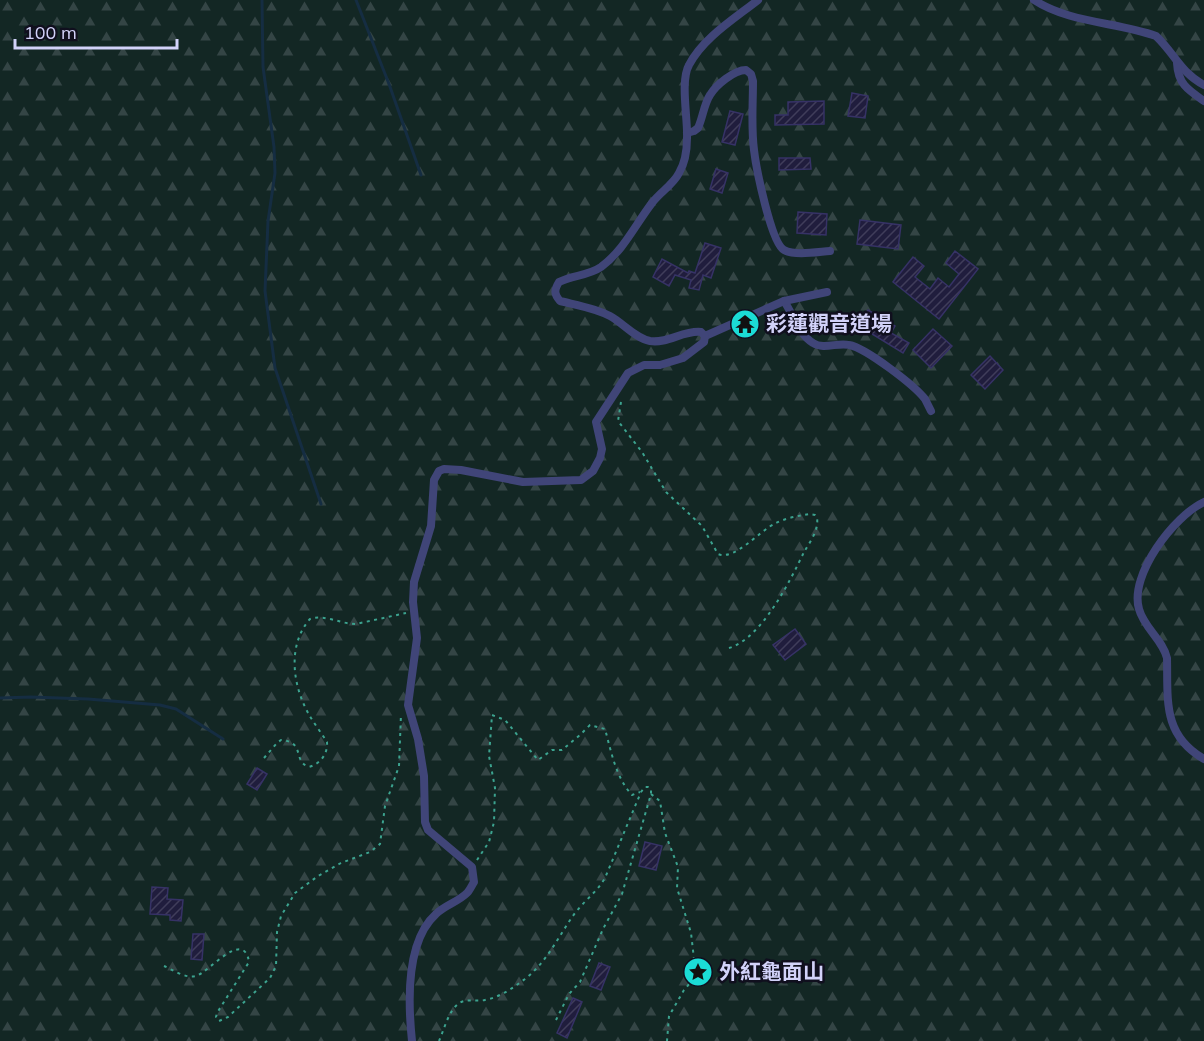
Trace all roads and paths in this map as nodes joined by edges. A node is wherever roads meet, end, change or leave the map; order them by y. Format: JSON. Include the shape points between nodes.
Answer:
{"nodes":[{"id":1,"x":758,"y":0,"type":"edge"},
{"id":2,"x":1034,"y":0,"type":"edge"},
{"id":3,"x":1177,"y":63,"type":"junction"},
{"id":4,"x":1204,"y":85,"type":"edge"},
{"id":5,"x":1204,"y":101,"type":"edge"},
{"id":6,"x":687,"y":133,"type":"junction"},
{"id":7,"x":830,"y":251,"type":"dead end"},
{"id":8,"x":827,"y":292,"type":"dead end"},
{"id":9,"x":784,"y":301,"type":"junction"},
{"id":10,"x":705,"y":336,"type":"junction"},
{"id":11,"x":618,"y":387,"type":"junction"},
{"id":12,"x":932,"y":411,"type":"dead end"},
{"id":13,"x":1204,"y":502,"type":"edge"},
{"id":14,"x":414,"y":610,"type":"junction"},
{"id":15,"x":729,"y":648,"type":"dead end"},
{"id":16,"x":408,"y":705,"type":"junction"},
{"id":17,"x":264,"y":758,"type":"dead end"},
{"id":18,"x":1204,"y":759,"type":"edge"},
{"id":19,"x":641,"y":792,"type":"junction"},
{"id":20,"x":651,"y":794,"type":"junction"},
{"id":21,"x":472,"y":867,"type":"junction"},
{"id":22,"x":164,"y":966,"type":"dead end"},
{"id":23,"x":555,"y":1022,"type":"dead end"},
{"id":24,"x":412,"y":1041,"type":"edge"},
{"id":25,"x":439,"y":1041,"type":"edge"},
{"id":26,"x":668,"y":1041,"type":"edge"}],
"edges":[{"from":1,"to":6,"type":"street","via":[[713,37],[689,64]]},
{"from":2,"to":3,"type":"street","via":[[1052,9],[1156,36]]},
{"from":3,"to":4,"type":"street"},
{"from":3,"to":5,"type":"street","via":[[1181,84]]},
{"from":6,"to":7,"type":"street","via":[[698,128],[709,95],[715,89],[740,70],[751,74],[754,149],[774,236],[786,251]]},
{"from":6,"to":10,"type":"street","via":[[680,171],[653,201],[625,244],[600,268],[559,282],[555,295],[560,301],[610,316],[644,339],[652,341],[695,331]]},
{"from":8,"to":9,"type":"street"},
{"from":9,"to":10,"type":"street"},
{"from":9,"to":12,"type":"street","via":[[810,342],[854,346],[916,390]]},
{"from":10,"to":11,"type":"street","via":[[704,342],[683,358],[634,369]]},
{"from":11,"to":14,"type":"street","via":[[596,422],[602,449],[588,477],[524,482],[462,470],[439,471],[434,480],[431,526],[414,582]]},
{"from":11,"to":15,"type":"path","via":[[624,394],[618,421],[666,492],[702,526],[718,554],[736,552],[776,523],[809,514],[817,518],[816,529],[791,582],[743,640]]},
{"from":13,"to":18,"type":"street","via":[[1187,512],[1168,534],[1150,559],[1138,593],[1139,609],[1148,628],[1166,650],[1169,717],[1182,741]]},
{"from":14,"to":16,"type":"street","via":[[417,638]]},
{"from":14,"to":17,"type":"path","via":[[356,624],[322,618],[310,620],[302,628],[294,660],[302,698],[327,742],[326,753],[321,760],[304,766],[297,747],[281,740]]},
{"from":16,"to":21,"type":"street","via":[[424,776],[428,830]]},
{"from":16,"to":22,"type":"path","via":[[400,716],[399,766],[385,806],[380,844],[318,876],[289,900],[276,932],[276,966],[270,978],[219,1021],[217,1013],[249,962],[245,952],[232,951],[196,976],[185,976]]},
{"from":19,"to":20,"type":"path","via":[[648,787]]},
{"from":19,"to":21,"type":"path","via":[[632,795],[627,789],[605,729],[590,725],[562,750],[552,750],[538,760],[504,720],[492,716],[489,756],[495,788],[494,822],[489,842]]},
{"from":19,"to":25,"type":"path","via":[[605,878],[574,914],[548,955],[527,978],[501,995],[457,1004]]},
{"from":20,"to":23,"type":"path","via":[[622,894],[580,982],[565,1000]]},
{"from":20,"to":26,"type":"path","via":[[660,801],[665,833],[678,867],[677,888],[691,933],[696,976],[669,1016]]},
{"from":21,"to":24,"type":"street","via":[[474,882],[467,893],[424,927],[416,948],[411,984]]}]}
